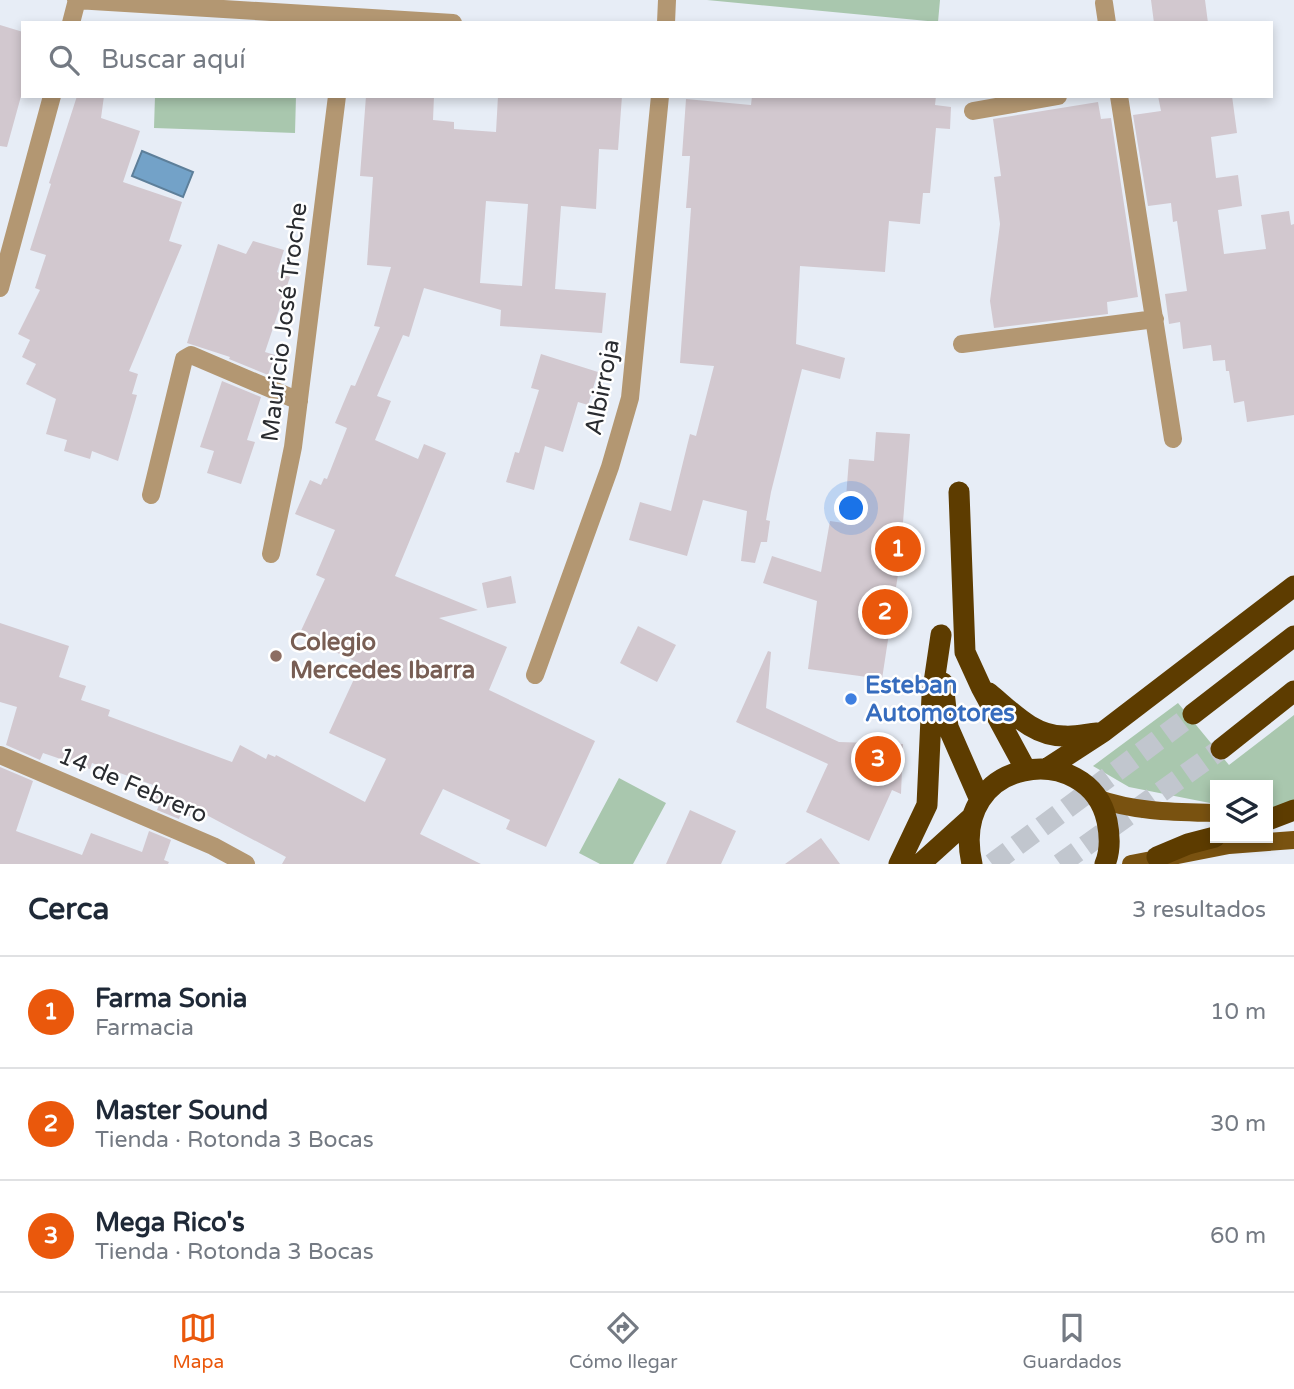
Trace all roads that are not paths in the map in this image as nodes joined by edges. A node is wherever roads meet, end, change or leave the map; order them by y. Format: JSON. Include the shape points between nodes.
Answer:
{"nodes":[{"id":1,"x":77,"y":0,"type":"edge"},
{"id":2,"x":667,"y":0,"type":"edge"},
{"id":3,"x":1104,"y":3,"type":"dead end"},
{"id":4,"x":348,"y":13,"type":"edge"},
{"id":5,"x":72,"y":21,"type":"edge"},
{"id":6,"x":432,"y":21,"type":"edge"},
{"id":7,"x":666,"y":21,"type":"edge"},
{"id":8,"x":1107,"y":21,"type":"edge"},
{"id":9,"x":51,"y":98,"type":"edge"},
{"id":10,"x":337,"y":98,"type":"edge"},
{"id":11,"x":660,"y":98,"type":"edge"},
{"id":12,"x":1047,"y":98,"type":"edge"},
{"id":13,"x":1119,"y":98,"type":"edge"},
{"id":14,"x":973,"y":111,"type":"dead end"},
{"id":15,"x":0,"y":288,"type":"edge"},
{"id":16,"x":1155,"y":319,"type":"junction"},
{"id":17,"x":962,"y":344,"type":"dead end"},
{"id":18,"x":299,"y":401,"type":"junction"},
{"id":19,"x":1173,"y":439,"type":"dead end"},
{"id":20,"x":959,"y":492,"type":"dead end"},
{"id":21,"x":151,"y":495,"type":"dead end"},
{"id":22,"x":271,"y":554,"type":"dead end"},
{"id":23,"x":1294,"y":586,"type":"edge"},
{"id":24,"x":1294,"y":636,"type":"edge"},
{"id":25,"x":535,"y":675,"type":"dead end"},
{"id":26,"x":981,"y":687,"type":"junction"},
{"id":27,"x":1294,"y":691,"type":"edge"},
{"id":28,"x":1192,"y":714,"type":"tunnel mouth"},
{"id":29,"x":1103,"y":732,"type":"junction"},
{"id":30,"x":1220,"y":749,"type":"tunnel mouth"},
{"id":31,"x":0,"y":755,"type":"edge"},
{"id":32,"x":1036,"y":769,"type":"junction"},
{"id":33,"x":1096,"y":797,"type":"junction"},
{"id":34,"x":976,"y":808,"type":"junction"},
{"id":35,"x":1210,"y":813,"type":"edge"},
{"id":36,"x":1210,"y":838,"type":"edge"},
{"id":37,"x":1294,"y":840,"type":"edge"},
{"id":38,"x":1157,"y":857,"type":"junction"},
{"id":39,"x":246,"y":864,"type":"edge"},
{"id":40,"x":899,"y":864,"type":"edge"},
{"id":41,"x":919,"y":864,"type":"edge"},
{"id":42,"x":972,"y":864,"type":"edge"},
{"id":43,"x":1105,"y":864,"type":"edge"},
{"id":44,"x":1130,"y":864,"type":"edge"}],
"edges":[{"from":1,"to":4,"type":"street"},
{"from":1,"to":5,"type":"street"},
{"from":2,"to":7,"type":"street"},
{"from":3,"to":8,"type":"street"},
{"from":4,"to":6,"type":"street"},
{"from":9,"to":15,"type":"street"},
{"from":10,"to":18,"type":"street","name":"Mauricio José Troche"},
{"from":11,"to":25,"type":"street","name":"Albirroja","via":[[631,398]]},
{"from":12,"to":14,"type":"street"},
{"from":13,"to":16,"type":"street"},
{"from":16,"to":17,"type":"street"},
{"from":16,"to":19,"type":"street"},
{"from":18,"to":21,"type":"street","via":[[191,355],[184,359]]},
{"from":18,"to":22,"type":"street","name":"Mauricio José Troche"},
{"from":20,"to":26,"type":"highway","via":[[965,652]]},
{"from":23,"to":29,"type":"highway"},
{"from":24,"to":28,"type":"highway"},
{"from":26,"to":29,"type":"highway","via":[[1028,726],[1045,733]]},
{"from":26,"to":32,"type":"highway"},
{"from":27,"to":30,"type":"highway"},
{"from":29,"to":32,"type":"highway"},
{"from":31,"to":39,"type":"street","name":"14 de Febrero"},
{"from":32,"to":33,"type":"highway","via":[[1065,774]]},
{"from":32,"to":34,"type":"highway","via":[[1008,776],[992,786]]},
{"from":33,"to":35,"type":"main road","via":[[1121,806]]},
{"from":33,"to":43,"type":"highway","via":[[1110,837]]},
{"from":34,"to":40,"type":"highway","via":[[948,727],[941,635],[932,696],[927,805]]},
{"from":34,"to":41,"type":"highway"},
{"from":34,"to":42,"type":"highway","via":[[968,840]]},
{"from":36,"to":38,"type":"highway"},
{"from":37,"to":38,"type":"main road"},
{"from":38,"to":44,"type":"main road"}]}
